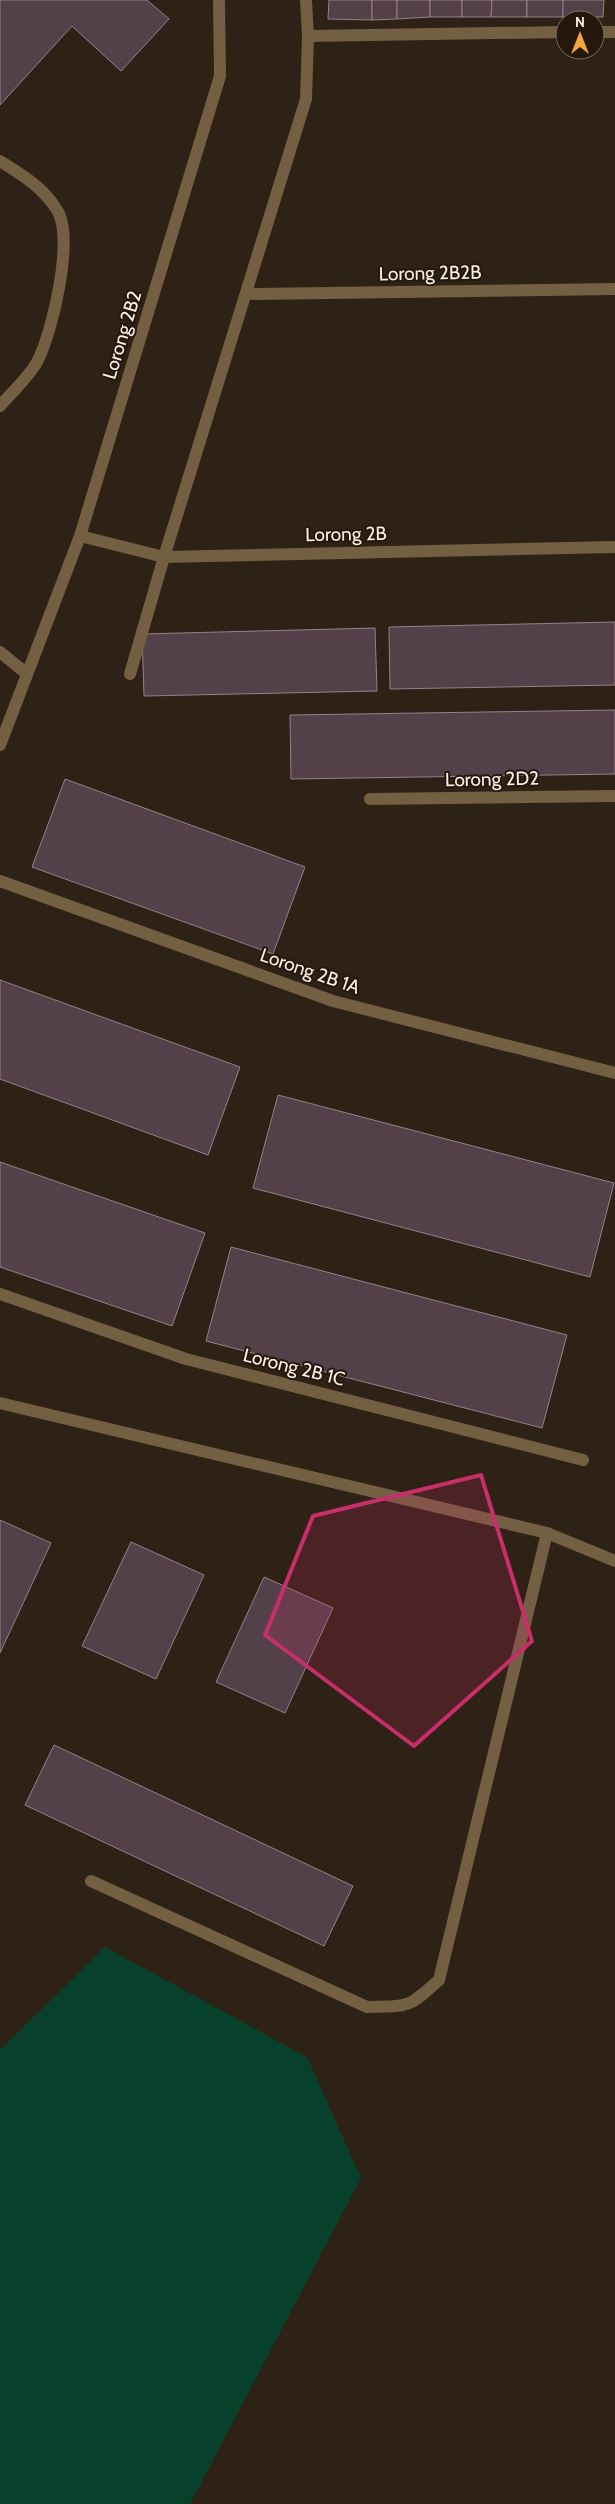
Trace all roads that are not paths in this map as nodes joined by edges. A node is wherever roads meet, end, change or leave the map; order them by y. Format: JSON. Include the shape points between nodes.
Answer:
{"nodes":[{"id":1,"x":219,"y":0,"type":"edge"},
{"id":2,"x":306,"y":0,"type":"edge"},
{"id":3,"x":555,"y":32,"type":"edge"},
{"id":4,"x":308,"y":36,"type":"junction"},
{"id":5,"x":0,"y":160,"type":"edge"},
{"id":6,"x":615,"y":289,"type":"edge"},
{"id":7,"x":246,"y":294,"type":"junction"},
{"id":8,"x":0,"y":406,"type":"edge"},
{"id":9,"x":80,"y":536,"type":"junction"},
{"id":10,"x":615,"y":547,"type":"edge"},
{"id":11,"x":164,"y":558,"type":"junction"},
{"id":12,"x":0,"y":652,"type":"edge"},
{"id":13,"x":27,"y":674,"type":"junction"},
{"id":14,"x":130,"y":674,"type":"dead end"},
{"id":15,"x":0,"y":745,"type":"edge"},
{"id":16,"x":615,"y":796,"type":"edge"},
{"id":17,"x":370,"y":800,"type":"dead end"},
{"id":18,"x":0,"y":881,"type":"edge"},
{"id":19,"x":615,"y":1073,"type":"edge"},
{"id":20,"x":0,"y":1294,"type":"edge"},
{"id":21,"x":0,"y":1403,"type":"edge"},
{"id":22,"x":583,"y":1460,"type":"dead end"},
{"id":23,"x":547,"y":1533,"type":"junction"},
{"id":24,"x":615,"y":1561,"type":"edge"},
{"id":25,"x":91,"y":1881,"type":"dead end"}],
"edges":[{"from":1,"to":9,"type":"street","name":"Lorong 2B2","via":[[220,76]]},
{"from":2,"to":4,"type":"street"},
{"from":3,"to":4,"type":"street"},
{"from":4,"to":7,"type":"street","via":[[306,99]]},
{"from":5,"to":8,"type":"street","via":[[37,185],[58,212],[64,243],[58,303],[37,362]]},
{"from":6,"to":7,"type":"street","name":"Lorong 2B2B"},
{"from":7,"to":11,"type":"street"},
{"from":9,"to":11,"type":"street","name":"Lorong 2B"},
{"from":9,"to":13,"type":"street","name":"Lorong 2B2"},
{"from":10,"to":11,"type":"street","name":"Lorong 2B"},
{"from":11,"to":14,"type":"street"},
{"from":12,"to":13,"type":"street"},
{"from":13,"to":15,"type":"street","name":"Lorong 2B2"},
{"from":16,"to":17,"type":"street","name":"Lorong 2D2"},
{"from":18,"to":19,"type":"street","name":"Lorong 2B 1A","via":[[333,1001]]},
{"from":20,"to":22,"type":"street","name":"Lorong 2B 1C","via":[[186,1359]]},
{"from":21,"to":23,"type":"street"},
{"from":23,"to":24,"type":"street"},
{"from":23,"to":25,"type":"street","via":[[438,1980],[413,2003],[366,2007]]}]}
